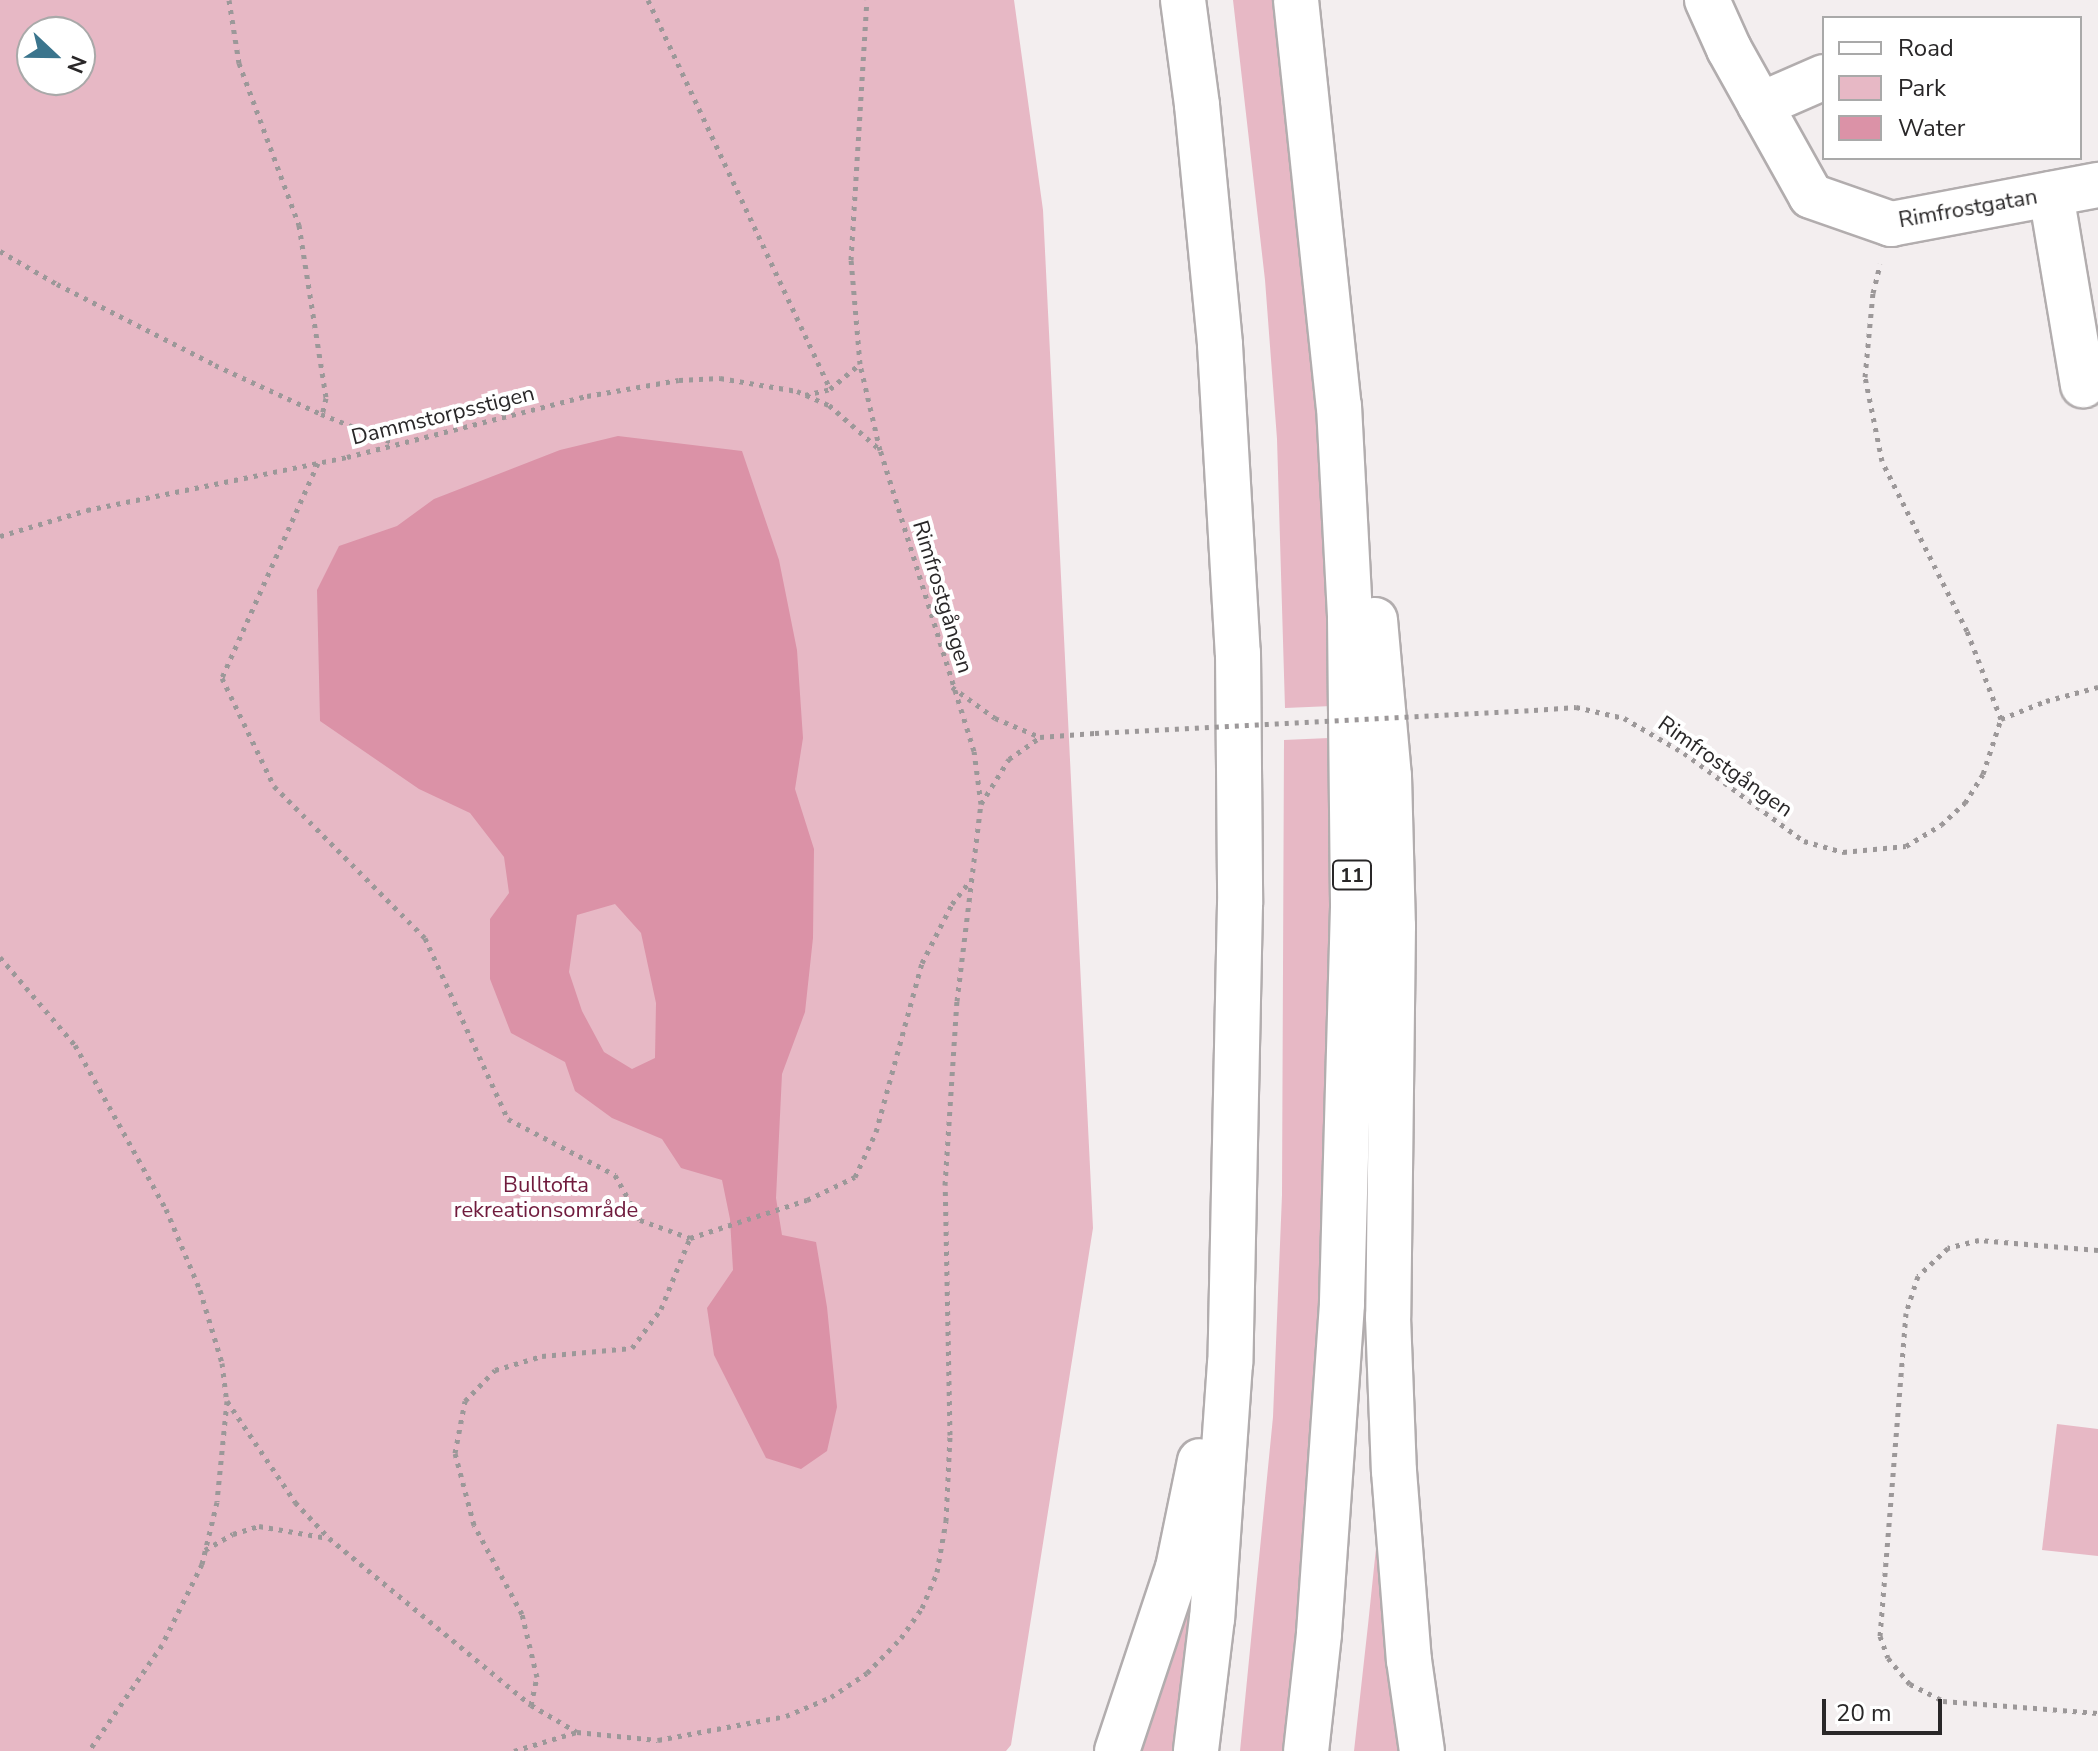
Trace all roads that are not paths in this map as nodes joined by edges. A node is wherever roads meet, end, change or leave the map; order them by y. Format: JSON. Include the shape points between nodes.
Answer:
{"nodes":[{"id":1,"x":1183,"y":0,"type":"edge"},
{"id":2,"x":1296,"y":0,"type":"edge"},
{"id":3,"x":1707,"y":0,"type":"edge"},
{"id":4,"x":1822,"y":78,"type":"edge"},
{"id":5,"x":1760,"y":105,"type":"junction"},
{"id":6,"x":2098,"y":185,"type":"edge"},
{"id":7,"x":2051,"y":194,"type":"junction"},
{"id":8,"x":2083,"y":385,"type":"dead end"},
{"id":9,"x":1339,"y":406,"type":"junction"},
{"id":10,"x":1236,"y":1101,"type":"junction"},
{"id":11,"x":1117,"y":1751,"type":"edge"},
{"id":12,"x":1196,"y":1751,"type":"edge"},
{"id":13,"x":1306,"y":1751,"type":"edge"},
{"id":14,"x":1422,"y":1751,"type":"edge"}],
"edges":[{"from":1,"to":10,"type":"main road","via":[[1220,345],[1238,653]]},
{"from":2,"to":9,"type":"main road","number":"11"},
{"from":3,"to":5,"type":"main road","name":"Rimfrostgatan"},
{"from":4,"to":5,"type":"main road"},
{"from":5,"to":7,"type":"main road","name":"Rimfrostgatan","via":[[1811,196],[1891,224]]},
{"from":6,"to":7,"type":"main road","name":"Rimfrostgatan"},
{"from":7,"to":8,"type":"main road"},
{"from":9,"to":13,"type":"main road","number":"11","via":[[1350,617],[1351,1032],[1333,1457]]},
{"from":9,"to":14,"type":"main road","via":[[1373,599],[1389,776],[1393,1049],[1388,1317],[1404,1604]]},
{"from":10,"to":11,"type":"main road","via":[[1225,1279],[1208,1423],[1178,1568]]},
{"from":10,"to":12,"type":"main road","via":[[1230,1363],[1212,1618]]}]}
